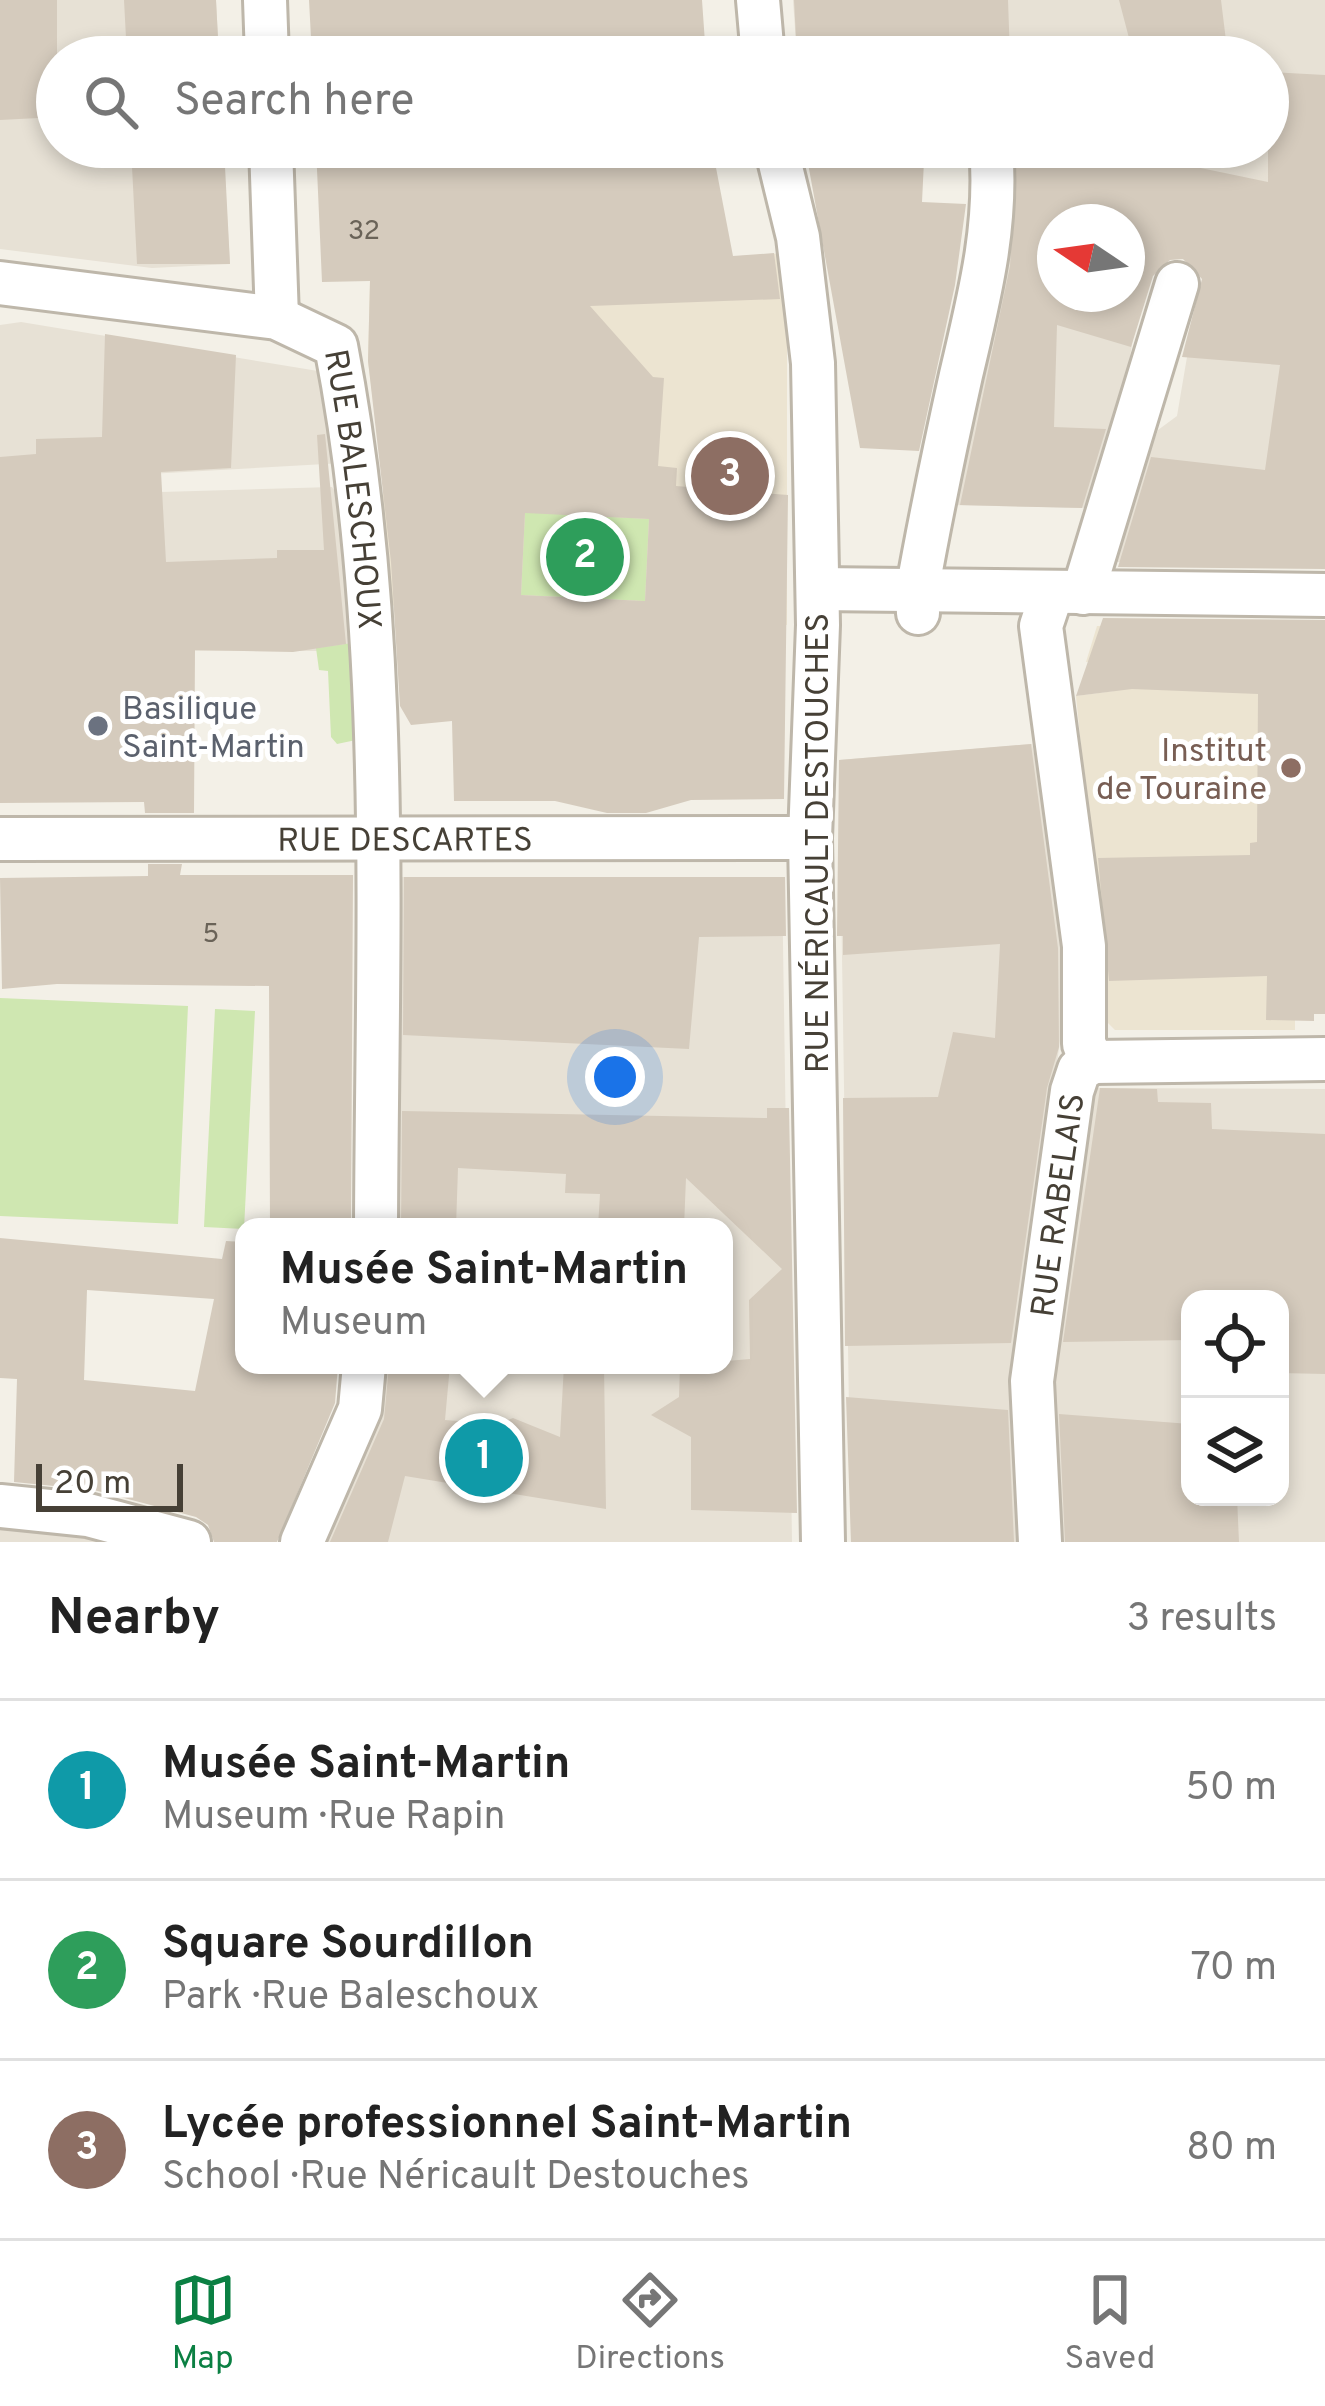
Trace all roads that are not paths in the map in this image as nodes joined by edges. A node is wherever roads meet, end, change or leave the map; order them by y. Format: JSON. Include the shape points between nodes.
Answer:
{"nodes":[{"id":1,"x":265,"y":0,"type":"edge"},
{"id":2,"x":758,"y":0,"type":"edge"},
{"id":3,"x":266,"y":36,"type":"edge"},
{"id":4,"x":761,"y":36,"type":"edge"},
{"id":5,"x":272,"y":168,"type":"edge"},
{"id":6,"x":781,"y":168,"type":"edge"},
{"id":7,"x":993,"y":168,"type":"edge"},
{"id":8,"x":0,"y":283,"type":"edge"},
{"id":9,"x":1177,"y":284,"type":"dead end"},
{"id":10,"x":277,"y":318,"type":"junction"},
{"id":11,"x":818,"y":589,"type":"junction"},
{"id":12,"x":1068,"y":593,"type":"junction"},
{"id":13,"x":1325,"y":595,"type":"edge"},
{"id":14,"x":917,"y":602,"type":"junction"},
{"id":15,"x":378,"y":834,"type":"junction"},
{"id":16,"x":810,"y":838,"type":"junction"},
{"id":17,"x":0,"y":839,"type":"edge"},
{"id":18,"x":1325,"y":1059,"type":"edge"},
{"id":19,"x":1093,"y":1062,"type":"junction"},
{"id":20,"x":376,"y":1218,"type":"edge"},
{"id":21,"x":363,"y":1374,"type":"edge"},
{"id":22,"x":0,"y":1506,"type":"edge"},
{"id":23,"x":189,"y":1542,"type":"edge"},
{"id":24,"x":302,"y":1542,"type":"edge"},
{"id":25,"x":824,"y":1542,"type":"edge"},
{"id":26,"x":1040,"y":1542,"type":"edge"}],
"edges":[{"from":1,"to":3,"type":"street"},
{"from":2,"to":4,"type":"street"},
{"from":5,"to":10,"type":"street"},
{"from":6,"to":11,"type":"street","name":"RUE NÉRICAULT DESTOUCHES","via":[[813,363]]},
{"from":7,"to":14,"type":"street","via":[[986,279]]},
{"from":8,"to":10,"type":"street","name":"RUE BALESCHOUX"},
{"from":9,"to":12,"type":"street","name":"RUE RABELAIS"},
{"from":10,"to":15,"type":"street","name":"RUE BALESCHOUX","via":[[336,346],[361,475]]},
{"from":11,"to":14,"type":"street"},
{"from":11,"to":16,"type":"street","name":"RUE NÉRICAULT DESTOUCHES"},
{"from":12,"to":13,"type":"street"},
{"from":12,"to":14,"type":"street"},
{"from":12,"to":19,"type":"street","name":"RUE RABELAIS","via":[[1041,626],[1084,946],[1084,1044]]},
{"from":15,"to":16,"type":"street","name":"RUE DESCARTES"},
{"from":15,"to":17,"type":"street","name":"RUE DESCARTES"},
{"from":15,"to":20,"type":"street"},
{"from":16,"to":25,"type":"street","name":"RUE NÉRICAULT DESTOUCHES"},
{"from":18,"to":19,"type":"street"},
{"from":19,"to":26,"type":"street","name":"RUE RABELAIS","via":[[1079,1070],[1072,1091],[1039,1312],[1031,1410]]},
{"from":21,"to":24,"type":"street","via":[[360,1409]]},
{"from":22,"to":23,"type":"street","via":[[88,1515]]}]}
